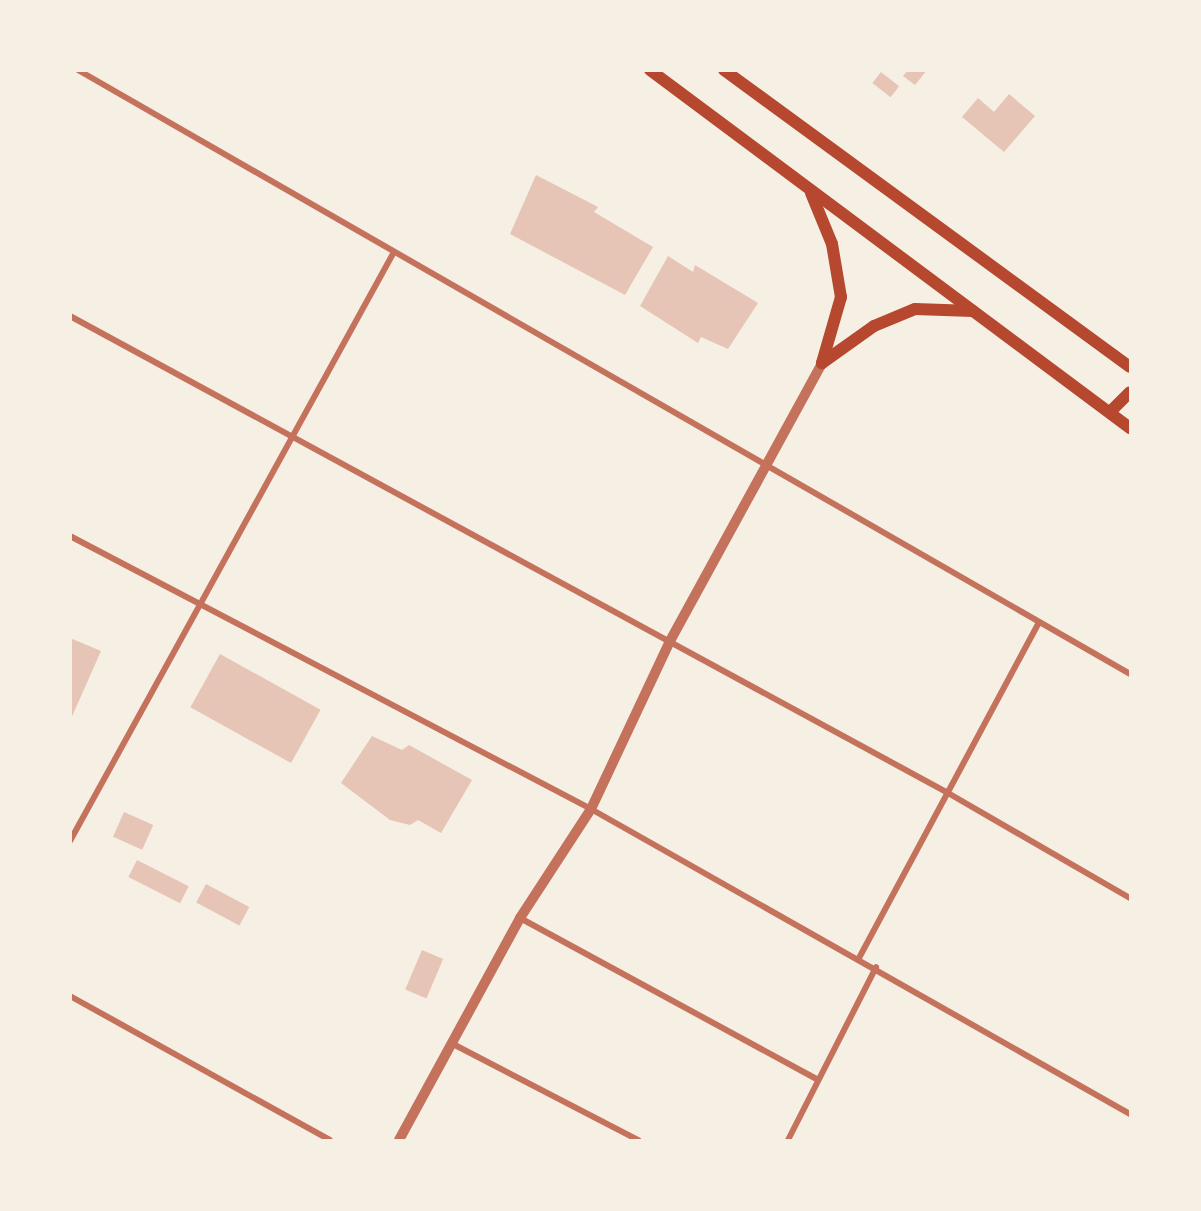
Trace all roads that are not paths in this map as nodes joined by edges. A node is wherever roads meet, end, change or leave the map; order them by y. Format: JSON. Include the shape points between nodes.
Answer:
{"nodes":[{"id":1,"x":78,"y":70,"type":"edge"},
{"id":2,"x":650,"y":70,"type":"edge"},
{"id":3,"x":724,"y":70,"type":"edge"},
{"id":4,"x":810,"y":192,"type":"junction"},
{"id":5,"x":394,"y":252,"type":"junction"},
{"id":6,"x":973,"y":311,"type":"junction"},
{"id":7,"x":70,"y":316,"type":"edge"},
{"id":8,"x":822,"y":363,"type":"junction"},
{"id":9,"x":1131,"y":367,"type":"edge"},
{"id":10,"x":1131,"y":392,"type":"edge"},
{"id":11,"x":1110,"y":412,"type":"junction"},
{"id":12,"x":1131,"y":428,"type":"edge"},
{"id":13,"x":293,"y":436,"type":"junction"},
{"id":14,"x":765,"y":467,"type":"junction"},
{"id":15,"x":70,"y":536,"type":"edge"},
{"id":16,"x":199,"y":607,"type":"junction"},
{"id":17,"x":1039,"y":622,"type":"junction"},
{"id":18,"x":670,"y":641,"type":"junction"},
{"id":19,"x":1131,"y":674,"type":"edge"},
{"id":20,"x":948,"y":793,"type":"junction"},
{"id":21,"x":591,"y":809,"type":"junction"},
{"id":22,"x":70,"y":841,"type":"edge"},
{"id":23,"x":1131,"y":898,"type":"edge"},
{"id":24,"x":520,"y":918,"type":"junction"},
{"id":25,"x":859,"y":958,"type":"junction"},
{"id":26,"x":876,"y":967,"type":"junction"},
{"id":27,"x":70,"y":996,"type":"edge"},
{"id":28,"x":451,"y":1043,"type":"junction"},
{"id":29,"x":818,"y":1080,"type":"junction"},
{"id":30,"x":1131,"y":1114,"type":"edge"},
{"id":31,"x":330,"y":1140,"type":"edge"},
{"id":32,"x":399,"y":1140,"type":"edge"},
{"id":33,"x":638,"y":1140,"type":"edge"},
{"id":34,"x":788,"y":1140,"type":"edge"}],
"edges":[{"from":1,"to":5,"type":"street"},
{"from":2,"to":4,"type":"main road"},
{"from":3,"to":9,"type":"main road"},
{"from":4,"to":6,"type":"main road"},
{"from":4,"to":8,"type":"main road","via":[[832,244],[841,297]]},
{"from":5,"to":13,"type":"street"},
{"from":5,"to":14,"type":"street"},
{"from":6,"to":8,"type":"main road","via":[[915,309],[874,326]]},
{"from":6,"to":11,"type":"main road"},
{"from":7,"to":13,"type":"street"},
{"from":8,"to":14,"type":"street"},
{"from":10,"to":11,"type":"main road"},
{"from":11,"to":12,"type":"main road"},
{"from":13,"to":16,"type":"street"},
{"from":13,"to":18,"type":"street"},
{"from":14,"to":17,"type":"street"},
{"from":14,"to":18,"type":"street"},
{"from":15,"to":16,"type":"street"},
{"from":16,"to":21,"type":"street"},
{"from":16,"to":22,"type":"street"},
{"from":17,"to":19,"type":"street"},
{"from":17,"to":20,"type":"street"},
{"from":18,"to":20,"type":"street"},
{"from":18,"to":21,"type":"street"},
{"from":20,"to":23,"type":"street"},
{"from":20,"to":25,"type":"street"},
{"from":21,"to":24,"type":"street"},
{"from":21,"to":25,"type":"street"},
{"from":24,"to":28,"type":"street"},
{"from":24,"to":29,"type":"street"},
{"from":25,"to":26,"type":"street"},
{"from":26,"to":29,"type":"street"},
{"from":26,"to":30,"type":"street"},
{"from":27,"to":31,"type":"street"},
{"from":28,"to":32,"type":"street"},
{"from":28,"to":33,"type":"street"},
{"from":29,"to":34,"type":"street"}]}
